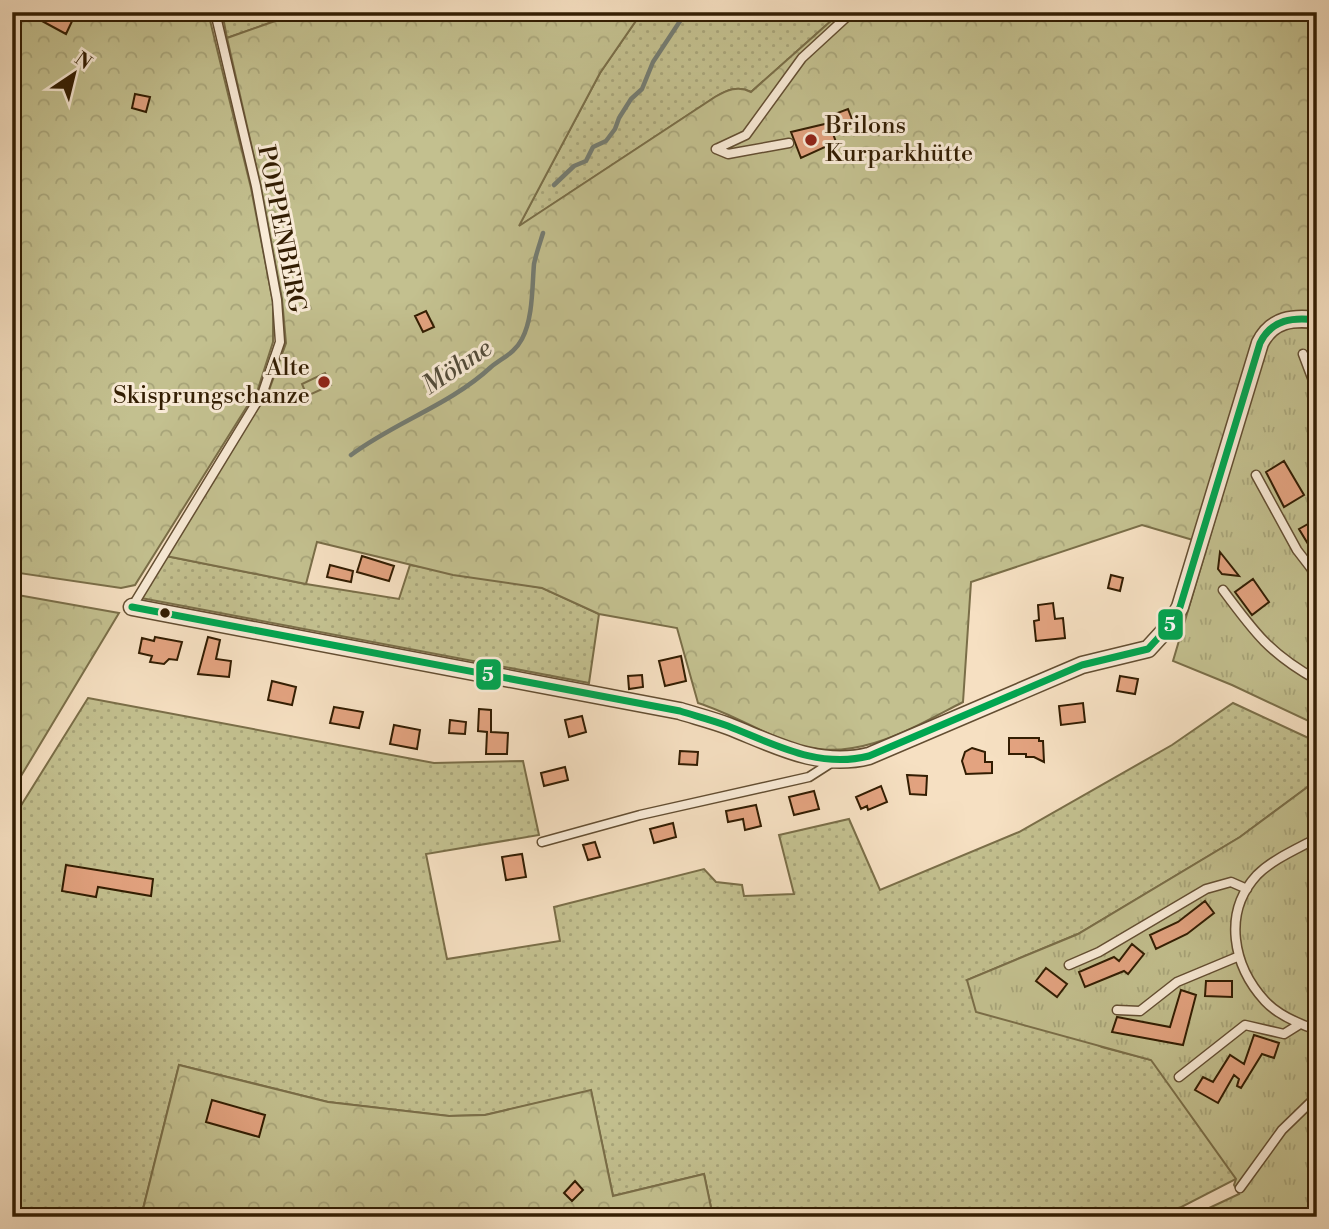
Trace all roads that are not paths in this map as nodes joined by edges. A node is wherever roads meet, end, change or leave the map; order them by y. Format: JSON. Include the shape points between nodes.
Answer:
{"nodes":[{"id":1,"x":215,"y":12,"type":"edge"},
{"id":2,"x":852,"y":12,"type":"edge"},
{"id":3,"x":789,"y":143,"type":"dead end"},
{"id":4,"x":1317,"y":320,"type":"edge"},
{"id":5,"x":1303,"y":354,"type":"dead end"},
{"id":6,"x":1317,"y":391,"type":"edge"},
{"id":7,"x":1256,"y":475,"type":"dead end"},
{"id":8,"x":1317,"y":576,"type":"edge"},
{"id":9,"x":1223,"y":590,"type":"dead end"},
{"id":10,"x":132,"y":607,"type":"joint"},
{"id":11,"x":1317,"y":680,"type":"edge"},
{"id":12,"x":834,"y":761,"type":"junction"},
{"id":13,"x":1317,"y":838,"type":"edge"},
{"id":14,"x":542,"y":842,"type":"dead end"},
{"id":15,"x":1247,"y":889,"type":"junction"},
{"id":16,"x":1237,"y":957,"type":"junction"},
{"id":17,"x":1069,"y":964,"type":"dead end"},
{"id":18,"x":1116,"y":1010,"type":"dead end"},
{"id":19,"x":1300,"y":1024,"type":"junction"},
{"id":20,"x":1317,"y":1030,"type":"edge"},
{"id":21,"x":1179,"y":1077,"type":"dead end"},
{"id":22,"x":1317,"y":1096,"type":"edge"},
{"id":23,"x":1240,"y":1188,"type":"dead end"}],
"edges":[{"from":1,"to":10,"type":"lane","name":"POPPENBERG","via":[[256,186],[279,310],[280,342],[263,392]]},
{"from":2,"to":3,"type":"lane","via":[[802,58],[746,135],[716,149],[728,154]]},
{"from":4,"to":12,"type":"street","via":[[1280,322],[1260,343],[1180,607],[1148,649],[1082,665],[869,756]]},
{"from":5,"to":6,"type":"lane"},
{"from":7,"to":8,"type":"lane","via":[[1297,550]]},
{"from":9,"to":11,"type":"lane","via":[[1254,633],[1289,664]]},
{"from":10,"to":12,"type":"street","via":[[680,711],[780,748]]},
{"from":12,"to":14,"type":"lane","via":[[809,778]]},
{"from":13,"to":15,"type":"lane","via":[[1274,862]]},
{"from":15,"to":16,"type":"lane","via":[[1237,911]]},
{"from":15,"to":17,"type":"lane","via":[[1231,882],[1206,889],[1099,952]]},
{"from":16,"to":18,"type":"lane","via":[[1177,982],[1140,1011]]},
{"from":16,"to":19,"type":"lane","via":[[1266,1002]]},
{"from":19,"to":20,"type":"lane"},
{"from":19,"to":21,"type":"lane","via":[[1284,1034],[1245,1025]]},
{"from":22,"to":23,"type":"lane","via":[[1283,1129]]}]}
